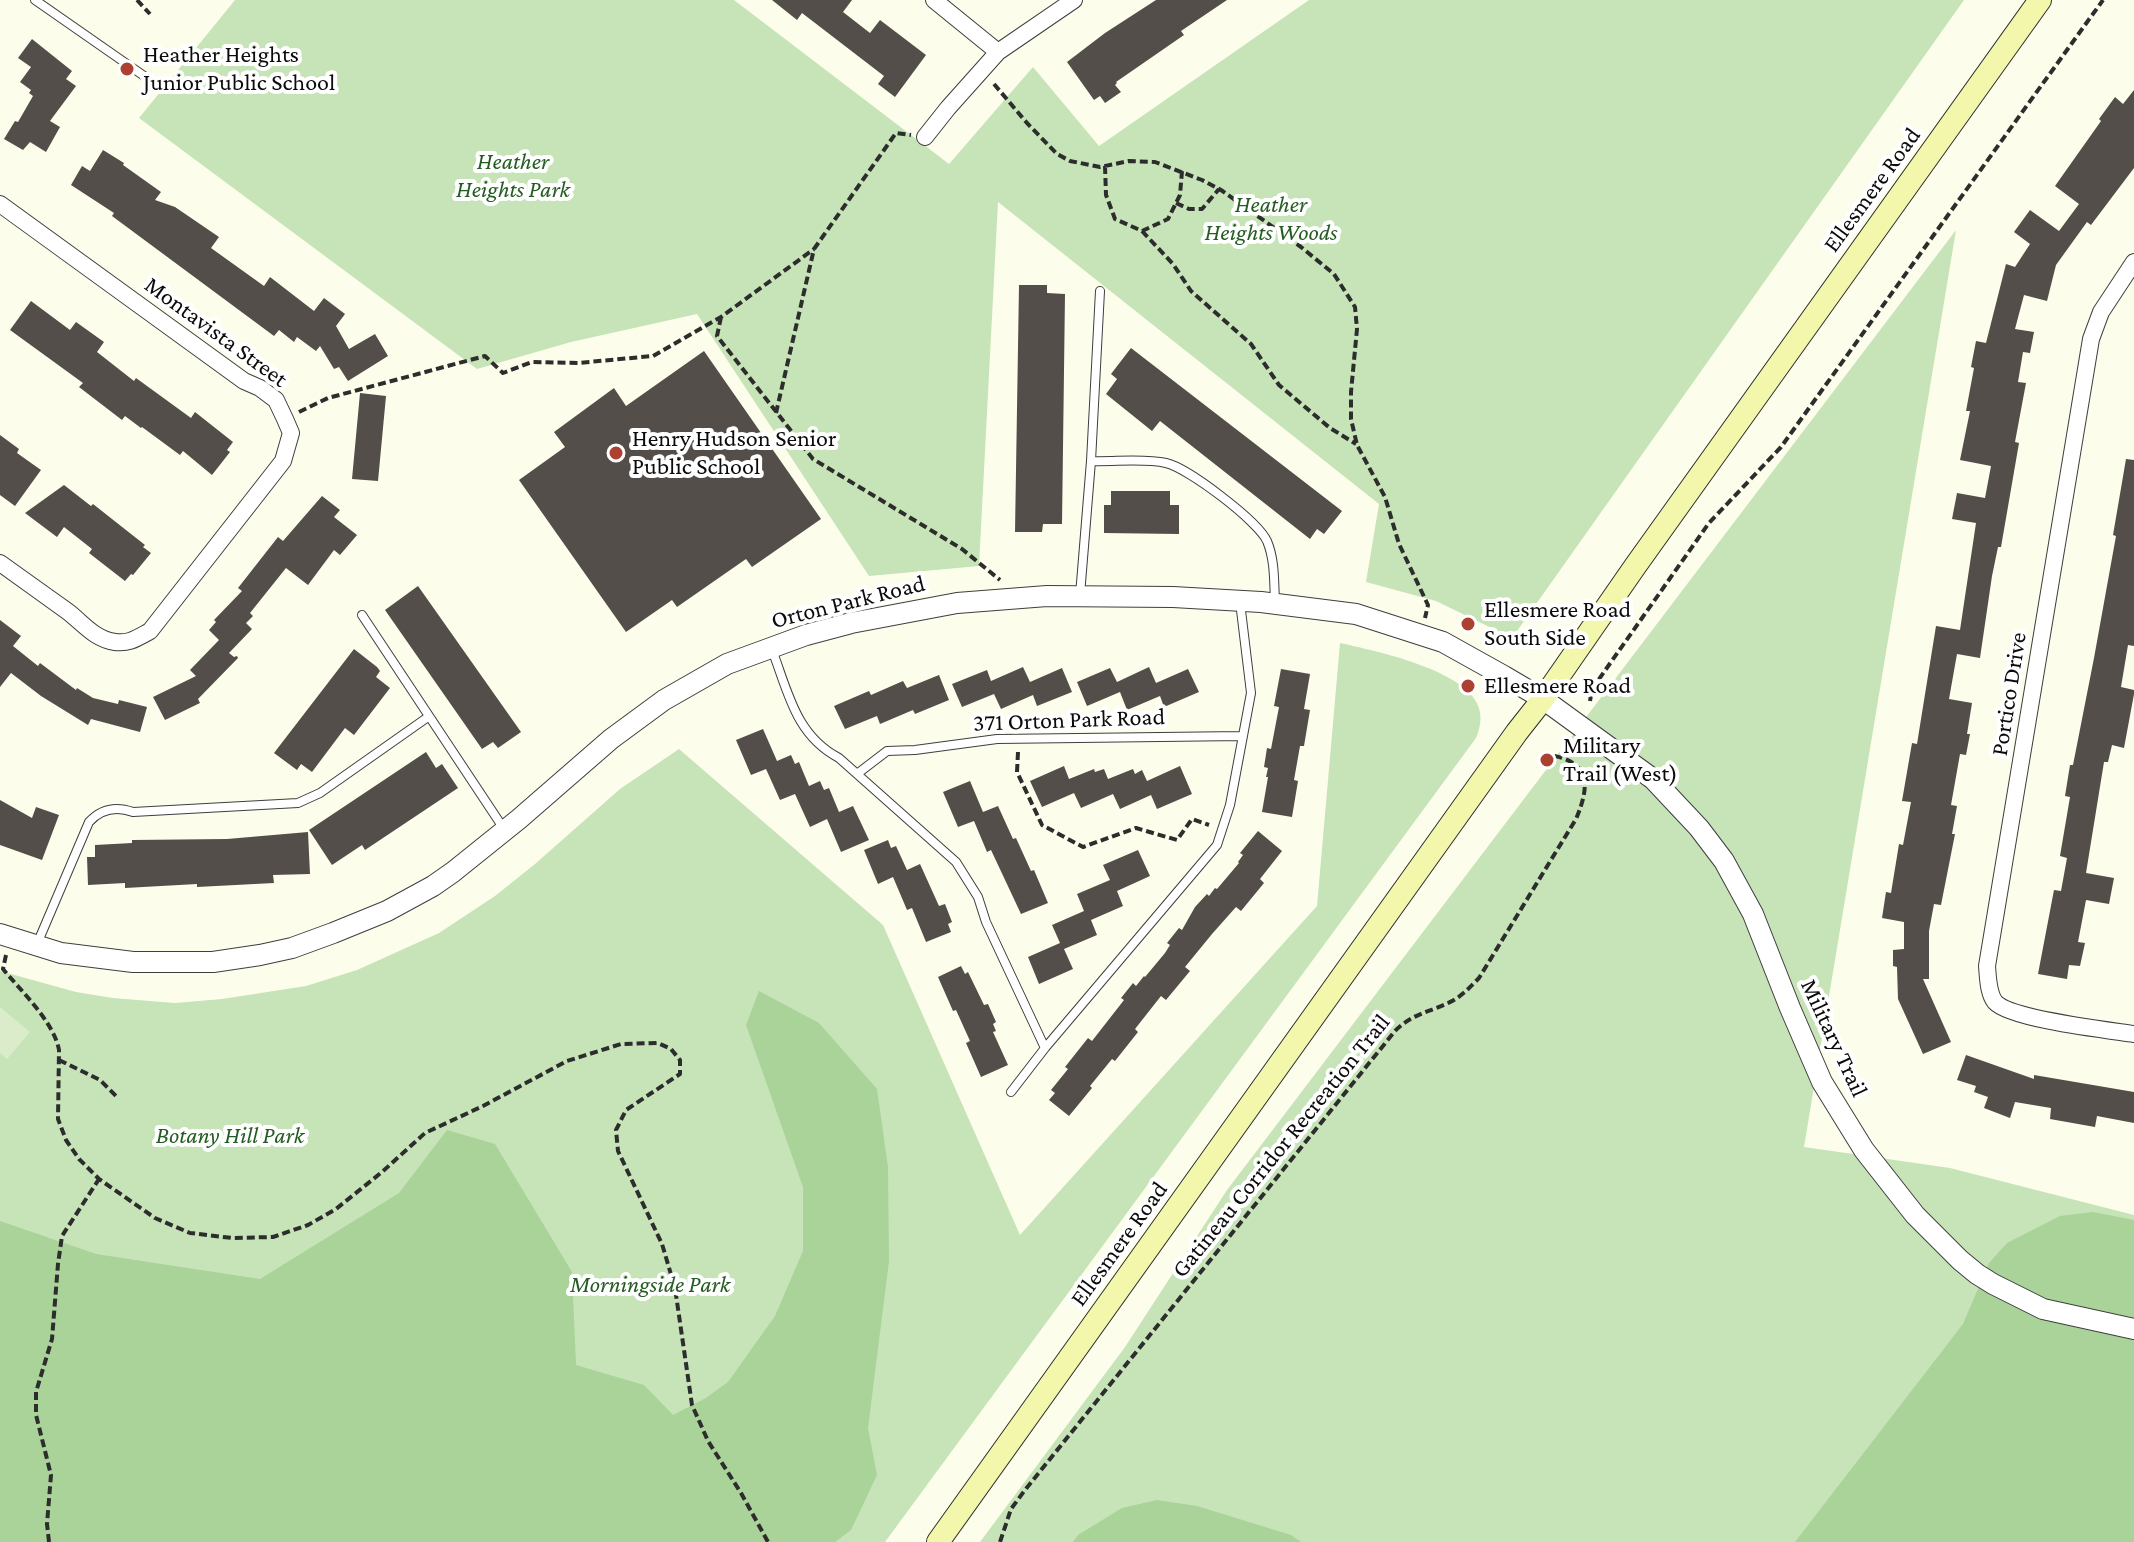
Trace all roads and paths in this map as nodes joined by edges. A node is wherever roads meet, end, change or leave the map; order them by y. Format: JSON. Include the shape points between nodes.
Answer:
{"nodes":[{"id":1,"x":35,"y":0,"type":"edge"},
{"id":2,"x":137,"y":0,"type":"edge"},
{"id":3,"x":934,"y":0,"type":"edge"},
{"id":4,"x":1074,"y":0,"type":"edge"},
{"id":5,"x":2040,"y":0,"type":"edge"},
{"id":6,"x":2103,"y":0,"type":"edge"},
{"id":7,"x":150,"y":14,"type":"dead end"},
{"id":8,"x":998,"y":52,"type":"junction"},
{"id":9,"x":981,"y":71,"type":"junction"},
{"id":10,"x":147,"y":78,"type":"dead end"},
{"id":11,"x":925,"y":137,"type":"joint"},
{"id":12,"x":1105,"y":166,"type":"junction"},
{"id":13,"x":1182,"y":171,"type":"junction"},
{"id":14,"x":1219,"y":189,"type":"junction"},
{"id":15,"x":1176,"y":203,"type":"junction"},
{"id":16,"x":0,"y":204,"type":"edge"},
{"id":17,"x":1142,"y":231,"type":"junction"},
{"id":18,"x":814,"y":249,"type":"junction"},
{"id":19,"x":2134,"y":262,"type":"edge"},
{"id":20,"x":1100,"y":291,"type":"dead end"},
{"id":21,"x":721,"y":317,"type":"junction"},
{"id":22,"x":776,"y":413,"type":"junction"},
{"id":23,"x":285,"y":419,"type":"junction"},
{"id":24,"x":1357,"y":445,"type":"junction"},
{"id":25,"x":1091,"y":461,"type":"junction"},
{"id":26,"x":0,"y":563,"type":"edge"},
{"id":27,"x":1080,"y":595,"type":"junction"},
{"id":28,"x":1022,"y":598,"type":"junction"},
{"id":29,"x":1240,"y":601,"type":"junction"},
{"id":30,"x":1275,"y":603,"type":"junction"},
{"id":31,"x":362,"y":615,"type":"dead end"},
{"id":32,"x":1422,"y":635,"type":"junction"},
{"id":33,"x":771,"y":646,"type":"junction"},
{"id":34,"x":1543,"y":699,"type":"junction"},
{"id":35,"x":1590,"y":701,"type":"dead end"},
{"id":36,"x":428,"y":717,"type":"junction"},
{"id":37,"x":1242,"y":736,"type":"junction"},
{"id":38,"x":1019,"y":739,"type":"junction"},
{"id":39,"x":1550,"y":755,"type":"dead end"},
{"id":40,"x":857,"y":774,"type":"junction"},
{"id":41,"x":504,"y":830,"type":"junction"},
{"id":42,"x":1222,"y":830,"type":"junction"},
{"id":43,"x":5,"y":936,"type":"edge"},
{"id":44,"x":36,"y":947,"type":"junction"},
{"id":45,"x":2134,"y":1034,"type":"edge"},
{"id":46,"x":1045,"y":1048,"type":"junction"},
{"id":47,"x":59,"y":1060,"type":"junction"},
{"id":48,"x":1011,"y":1092,"type":"dead end"},
{"id":49,"x":116,"y":1096,"type":"dead end"},
{"id":50,"x":99,"y":1179,"type":"junction"},
{"id":51,"x":2134,"y":1329,"type":"edge"},
{"id":52,"x":49,"y":1542,"type":"edge"},
{"id":53,"x":768,"y":1542,"type":"edge"},
{"id":54,"x":938,"y":1542,"type":"edge"},
{"id":55,"x":1000,"y":1542,"type":"edge"}],
"edges":[{"from":1,"to":10,"type":"lane"},
{"from":2,"to":7,"type":"path"},
{"from":3,"to":8,"type":"street"},
{"from":4,"to":8,"type":"street"},
{"from":5,"to":34,"type":"main road","name":"Ellesmere Road"},
{"from":6,"to":35,"type":"path","via":[[1781,447],[1709,523],[1592,689]]},
{"from":8,"to":9,"type":"street"},
{"from":9,"to":11,"type":"street"},
{"from":9,"to":12,"type":"path","via":[[1057,154]]},
{"from":11,"to":18,"type":"path","via":[[896,133]]},
{"from":12,"to":13,"type":"path","via":[[1142,160]]},
{"from":12,"to":17,"type":"path","via":[[1106,195],[1115,219]]},
{"from":13,"to":14,"type":"path"},
{"from":13,"to":15,"type":"path"},
{"from":14,"to":15,"type":"path","via":[[1202,209]]},
{"from":14,"to":24,"type":"path","via":[[1325,266],[1355,307],[1351,419]]},
{"from":15,"to":17,"type":"path","via":[[1168,219]]},
{"from":16,"to":23,"type":"street","name":"Montavista Street","via":[[276,400]]},
{"from":17,"to":24,"type":"path","via":[[1191,291],[1251,344],[1279,385]]},
{"from":18,"to":21,"type":"path"},
{"from":18,"to":22,"type":"path"},
{"from":19,"to":45,"type":"street","name":"Portico Drive","via":[[2101,312],[2091,339],[1987,966],[1994,1001],[2014,1013]]},
{"from":20,"to":25,"type":"lane"},
{"from":21,"to":22,"type":"path","via":[[717,336]]},
{"from":21,"to":23,"type":"path","via":[[653,356],[532,362],[503,373],[485,356],[328,398]]},
{"from":22,"to":28,"type":"path","via":[[813,459],[962,549]]},
{"from":23,"to":26,"type":"street","name":"Montavista Street","via":[[291,433],[283,461],[150,631],[131,642],[98,637]]},
{"from":24,"to":32,"type":"path","via":[[1385,497],[1399,544],[1428,605]]},
{"from":25,"to":27,"type":"lane"},
{"from":25,"to":30,"type":"lane","via":[[1162,462],[1193,475],[1266,539]]},
{"from":27,"to":28,"type":"street","name":"Orton Park Road"},
{"from":27,"to":29,"type":"street","name":"Orton Park Road"},
{"from":28,"to":33,"type":"street","name":"Orton Park Road","via":[[901,613]]},
{"from":29,"to":30,"type":"street","name":"Orton Park Road"},
{"from":29,"to":37,"type":"lane","via":[[1251,693]]},
{"from":30,"to":32,"type":"street","name":"Orton Park Road","via":[[1356,614]]},
{"from":31,"to":36,"type":"lane"},
{"from":32,"to":34,"type":"street","name":"Orton Park Road"},
{"from":33,"to":40,"type":"lane","via":[[802,726]]},
{"from":33,"to":41,"type":"street","name":"Orton Park Road","via":[[664,700]]},
{"from":34,"to":51,"type":"street","name":"Military Trail","via":[[1653,779],[1724,861],[1746,897],[1827,1090],[1864,1150],[1931,1233],[1977,1274],[2043,1309]]},
{"from":34,"to":54,"type":"main road","name":"Ellesmere Road"},
{"from":36,"to":41,"type":"lane"},
{"from":36,"to":44,"type":"lane","via":[[298,803],[99,813],[89,822]]},
{"from":37,"to":38,"type":"lane","name":"371 Orton Park Road"},
{"from":37,"to":42,"type":"lane"},
{"from":38,"to":40,"type":"lane","name":"371 Orton Park Road","via":[[887,751]]},
{"from":38,"to":42,"type":"path","via":[[1017,772],[1042,825],[1083,847],[1136,828],[1177,840],[1192,819]]},
{"from":39,"to":55,"type":"path","name":"Gatineau Corridor Recreation Trail","via":[[1578,767],[1587,789],[1576,819],[1479,978],[1454,1000],[1405,1021],[1395,1031],[1025,1490],[1011,1509]]},
{"from":40,"to":46,"type":"lane","via":[[956,862],[978,897]]},
{"from":41,"to":44,"type":"street","name":"Orton Park Road","via":[[433,886],[387,911],[273,953],[213,962],[133,962]]},
{"from":42,"to":46,"type":"lane","via":[[1217,845]]},
{"from":43,"to":44,"type":"street","name":"Orton Park Road"},
{"from":43,"to":47,"type":"path","via":[[3,969],[51,1027]]},
{"from":46,"to":48,"type":"lane"},
{"from":47,"to":49,"type":"path","via":[[100,1080]]},
{"from":47,"to":50,"type":"path","via":[[58,1119],[66,1140]]},
{"from":50,"to":52,"type":"path","via":[[62,1236],[52,1339],[36,1392],[36,1415],[51,1475]]},
{"from":50,"to":53,"type":"path","via":[[155,1218],[190,1233],[273,1237],[336,1209],[425,1133],[567,1061],[621,1044],[661,1043],[680,1060],[680,1074],[626,1110],[616,1130],[618,1151],[662,1244],[675,1288],[692,1405]]}]}
